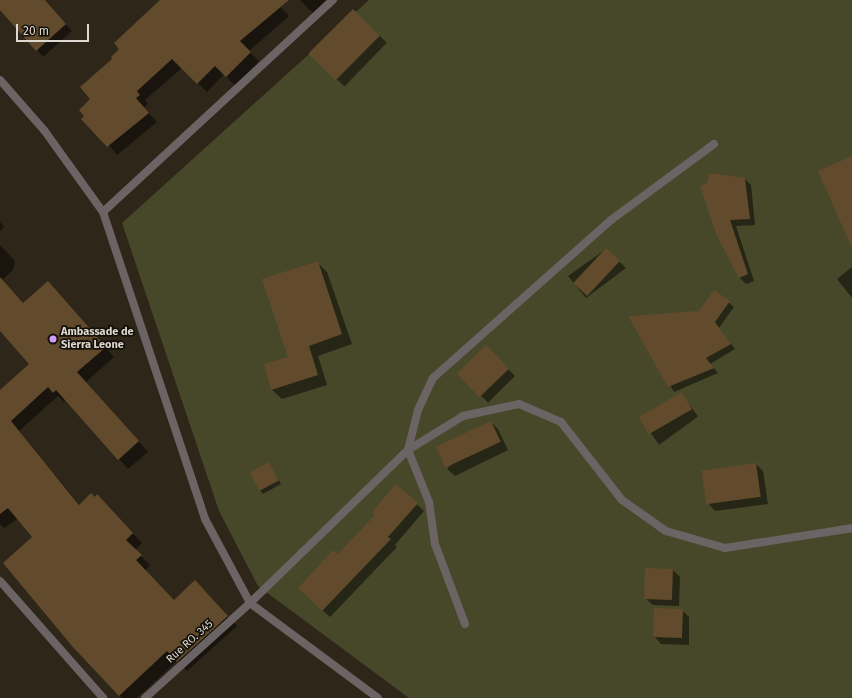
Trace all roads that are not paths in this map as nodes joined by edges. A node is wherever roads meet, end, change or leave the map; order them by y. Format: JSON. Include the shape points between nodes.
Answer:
{"nodes":[{"id":1,"x":333,"y":0,"type":"edge"},
{"id":2,"x":0,"y":80,"type":"edge"},
{"id":3,"x":714,"y":144,"type":"dead end"},
{"id":4,"x":104,"y":212,"type":"junction"},
{"id":5,"x":408,"y":450,"type":"junction"},
{"id":6,"x":852,"y":528,"type":"edge"},
{"id":7,"x":0,"y":582,"type":"edge"},
{"id":8,"x":250,"y":603,"type":"junction"},
{"id":9,"x":466,"y":624,"type":"dead end"},
{"id":10,"x":103,"y":698,"type":"edge"},
{"id":11,"x":145,"y":698,"type":"edge"},
{"id":12,"x":378,"y":698,"type":"edge"}],
"edges":[{"from":1,"to":4,"type":"street"},
{"from":2,"to":4,"type":"street","via":[[44,130]]},
{"from":3,"to":5,"type":"street","via":[[612,220],[433,378],[418,410]]},
{"from":4,"to":8,"type":"street","via":[[205,519]]},
{"from":5,"to":6,"type":"street","name":"Rue RO. 345","via":[[463,416],[519,404],[561,422],[622,500],[666,531],[725,548]]},
{"from":5,"to":8,"type":"street","name":"Rue RO. 345"},
{"from":5,"to":9,"type":"street","via":[[429,502],[435,544]]},
{"from":7,"to":10,"type":"street"},
{"from":8,"to":11,"type":"street","name":"Rue RO. 345"},
{"from":8,"to":12,"type":"street"}]}
